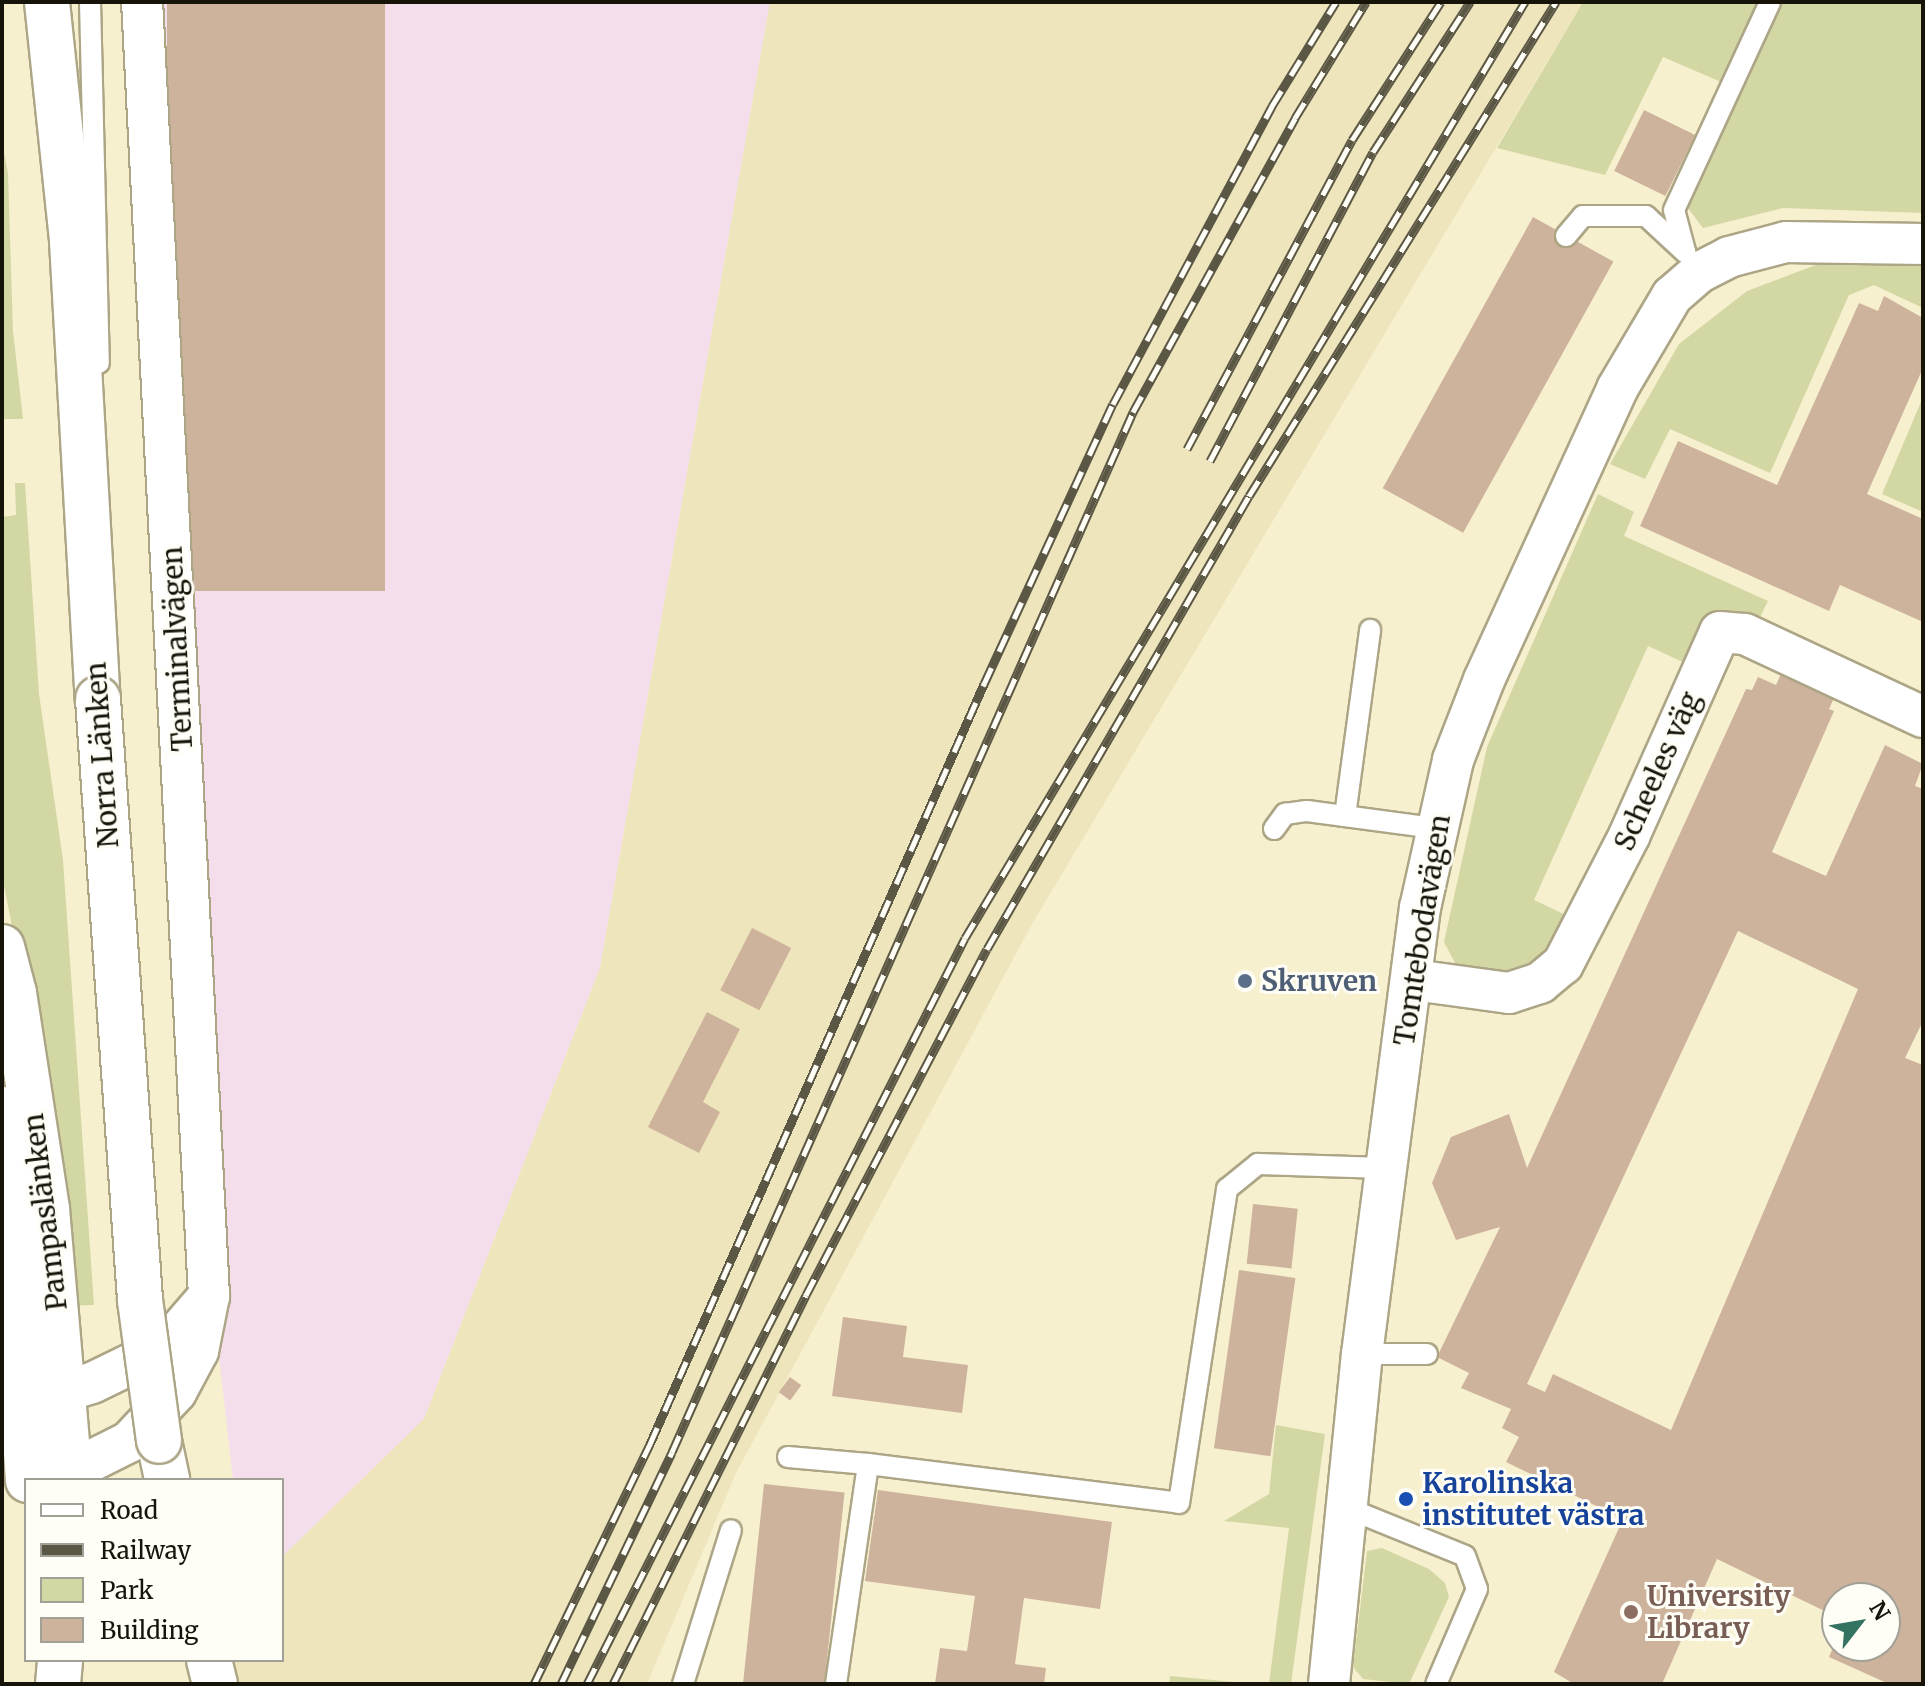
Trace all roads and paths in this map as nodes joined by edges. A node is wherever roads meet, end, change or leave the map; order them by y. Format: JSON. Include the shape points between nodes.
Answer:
{"nodes":[{"id":1,"x":90,"y":2,"type":"edge"},
{"id":2,"x":142,"y":2,"type":"edge"},
{"id":3,"x":1770,"y":2,"type":"edge"},
{"id":4,"x":49,"y":15,"type":"edge"},
{"id":5,"x":1566,"y":236,"type":"dead end"},
{"id":6,"x":1923,"y":244,"type":"edge"},
{"id":7,"x":1693,"y":262,"type":"junction"},
{"id":8,"x":1370,"y":630,"type":"dead end"},
{"id":9,"x":98,"y":699,"type":"junction"},
{"id":10,"x":1923,"y":717,"type":"edge"},
{"id":11,"x":1345,"y":816,"type":"junction"},
{"id":12,"x":1435,"y":828,"type":"junction"},
{"id":13,"x":1274,"y":829,"type":"dead end"},
{"id":14,"x":2,"y":947,"type":"edge"},
{"id":15,"x":1414,"y":980,"type":"junction"},
{"id":16,"x":2,"y":1109,"type":"edge"},
{"id":17,"x":1384,"y":1168,"type":"junction"},
{"id":18,"x":209,"y":1296,"type":"junction"},
{"id":19,"x":1362,"y":1354,"type":"junction"},
{"id":20,"x":1427,"y":1354,"type":"dead end"},
{"id":21,"x":45,"y":1399,"type":"junction"},
{"id":22,"x":788,"y":1457,"type":"dead end"},
{"id":23,"x":868,"y":1464,"type":"junction"},
{"id":24,"x":49,"y":1478,"type":"edge"},
{"id":25,"x":167,"y":1478,"type":"edge"},
{"id":26,"x":1347,"y":1508,"type":"junction"},
{"id":27,"x":731,"y":1530,"type":"dead end"},
{"id":28,"x":30,"y":1662,"type":"edge"},
{"id":29,"x":60,"y":1662,"type":"edge"},
{"id":30,"x":210,"y":1662,"type":"edge"},
{"id":31,"x":28,"y":1684,"type":"edge"},
{"id":32,"x":58,"y":1684,"type":"edge"},
{"id":33,"x":215,"y":1684,"type":"edge"},
{"id":34,"x":683,"y":1684,"type":"edge"},
{"id":35,"x":836,"y":1684,"type":"edge"},
{"id":36,"x":1329,"y":1684,"type":"edge"},
{"id":37,"x":1436,"y":1684,"type":"edge"}],
"edges":[{"from":1,"to":9,"type":"lane","via":[[100,245]]},
{"from":2,"to":18,"type":"street","name":"Terminalvägen"},
{"from":3,"to":7,"type":"lane","via":[[1674,210]]},
{"from":4,"to":9,"type":"main road","name":"Norra Länken","via":[[72,241]]},
{"from":5,"to":7,"type":"lane","via":[[1583,216],[1646,216]]},
{"from":6,"to":7,"type":"street","name":"Tomtebodavägen","via":[[1786,242]]},
{"from":7,"to":12,"type":"street","name":"Tomtebodavägen","via":[[1617,389],[1541,546],[1453,760]]},
{"from":8,"to":11,"type":"lane"},
{"from":9,"to":25,"type":"main road","name":"Norra Länken","bridge":true,"via":[[140,1300]]},
{"from":10,"to":15,"type":"street","name":"Scheeles väg","via":[[1745,634],[1720,632],[1629,836],[1563,964],[1540,983],[1509,993]]},
{"from":11,"to":12,"type":"lane"},
{"from":11,"to":13,"type":"lane","via":[[1285,814]]},
{"from":12,"to":15,"type":"street","name":"Tomtebodavägen"},
{"from":14,"to":21,"type":"main road","name":"Pampaslänken","via":[[14,993],[47,1209]]},
{"from":15,"to":17,"type":"street","name":"Tomtebodavägen"},
{"from":16,"to":21,"type":"main road","name":"Pampaslänken"},
{"from":17,"to":19,"type":"street","name":"Tomtebodavägen"},
{"from":17,"to":23,"type":"lane","via":[[1258,1164],[1227,1189],[1179,1503]]},
{"from":18,"to":21,"type":"street","via":[[164,1348]]},
{"from":18,"to":24,"type":"street","name":"Terminalvägen","via":[[198,1351],[176,1392],[129,1442]]},
{"from":19,"to":20,"type":"lane"},
{"from":19,"to":26,"type":"street","name":"Tomtebodavägen"},
{"from":21,"to":24,"type":"main road","name":"Pampaslänken"},
{"from":22,"to":23,"type":"lane"},
{"from":23,"to":35,"type":"lane"},
{"from":26,"to":36,"type":"street","name":"Tomtebodavägen"},
{"from":26,"to":37,"type":"lane","via":[[1465,1556],[1477,1589]]},
{"from":27,"to":34,"type":"lane"},
{"from":28,"to":31,"type":"main road"},
{"from":29,"to":32,"type":"main road"},
{"from":30,"to":33,"type":"main road"}]}
